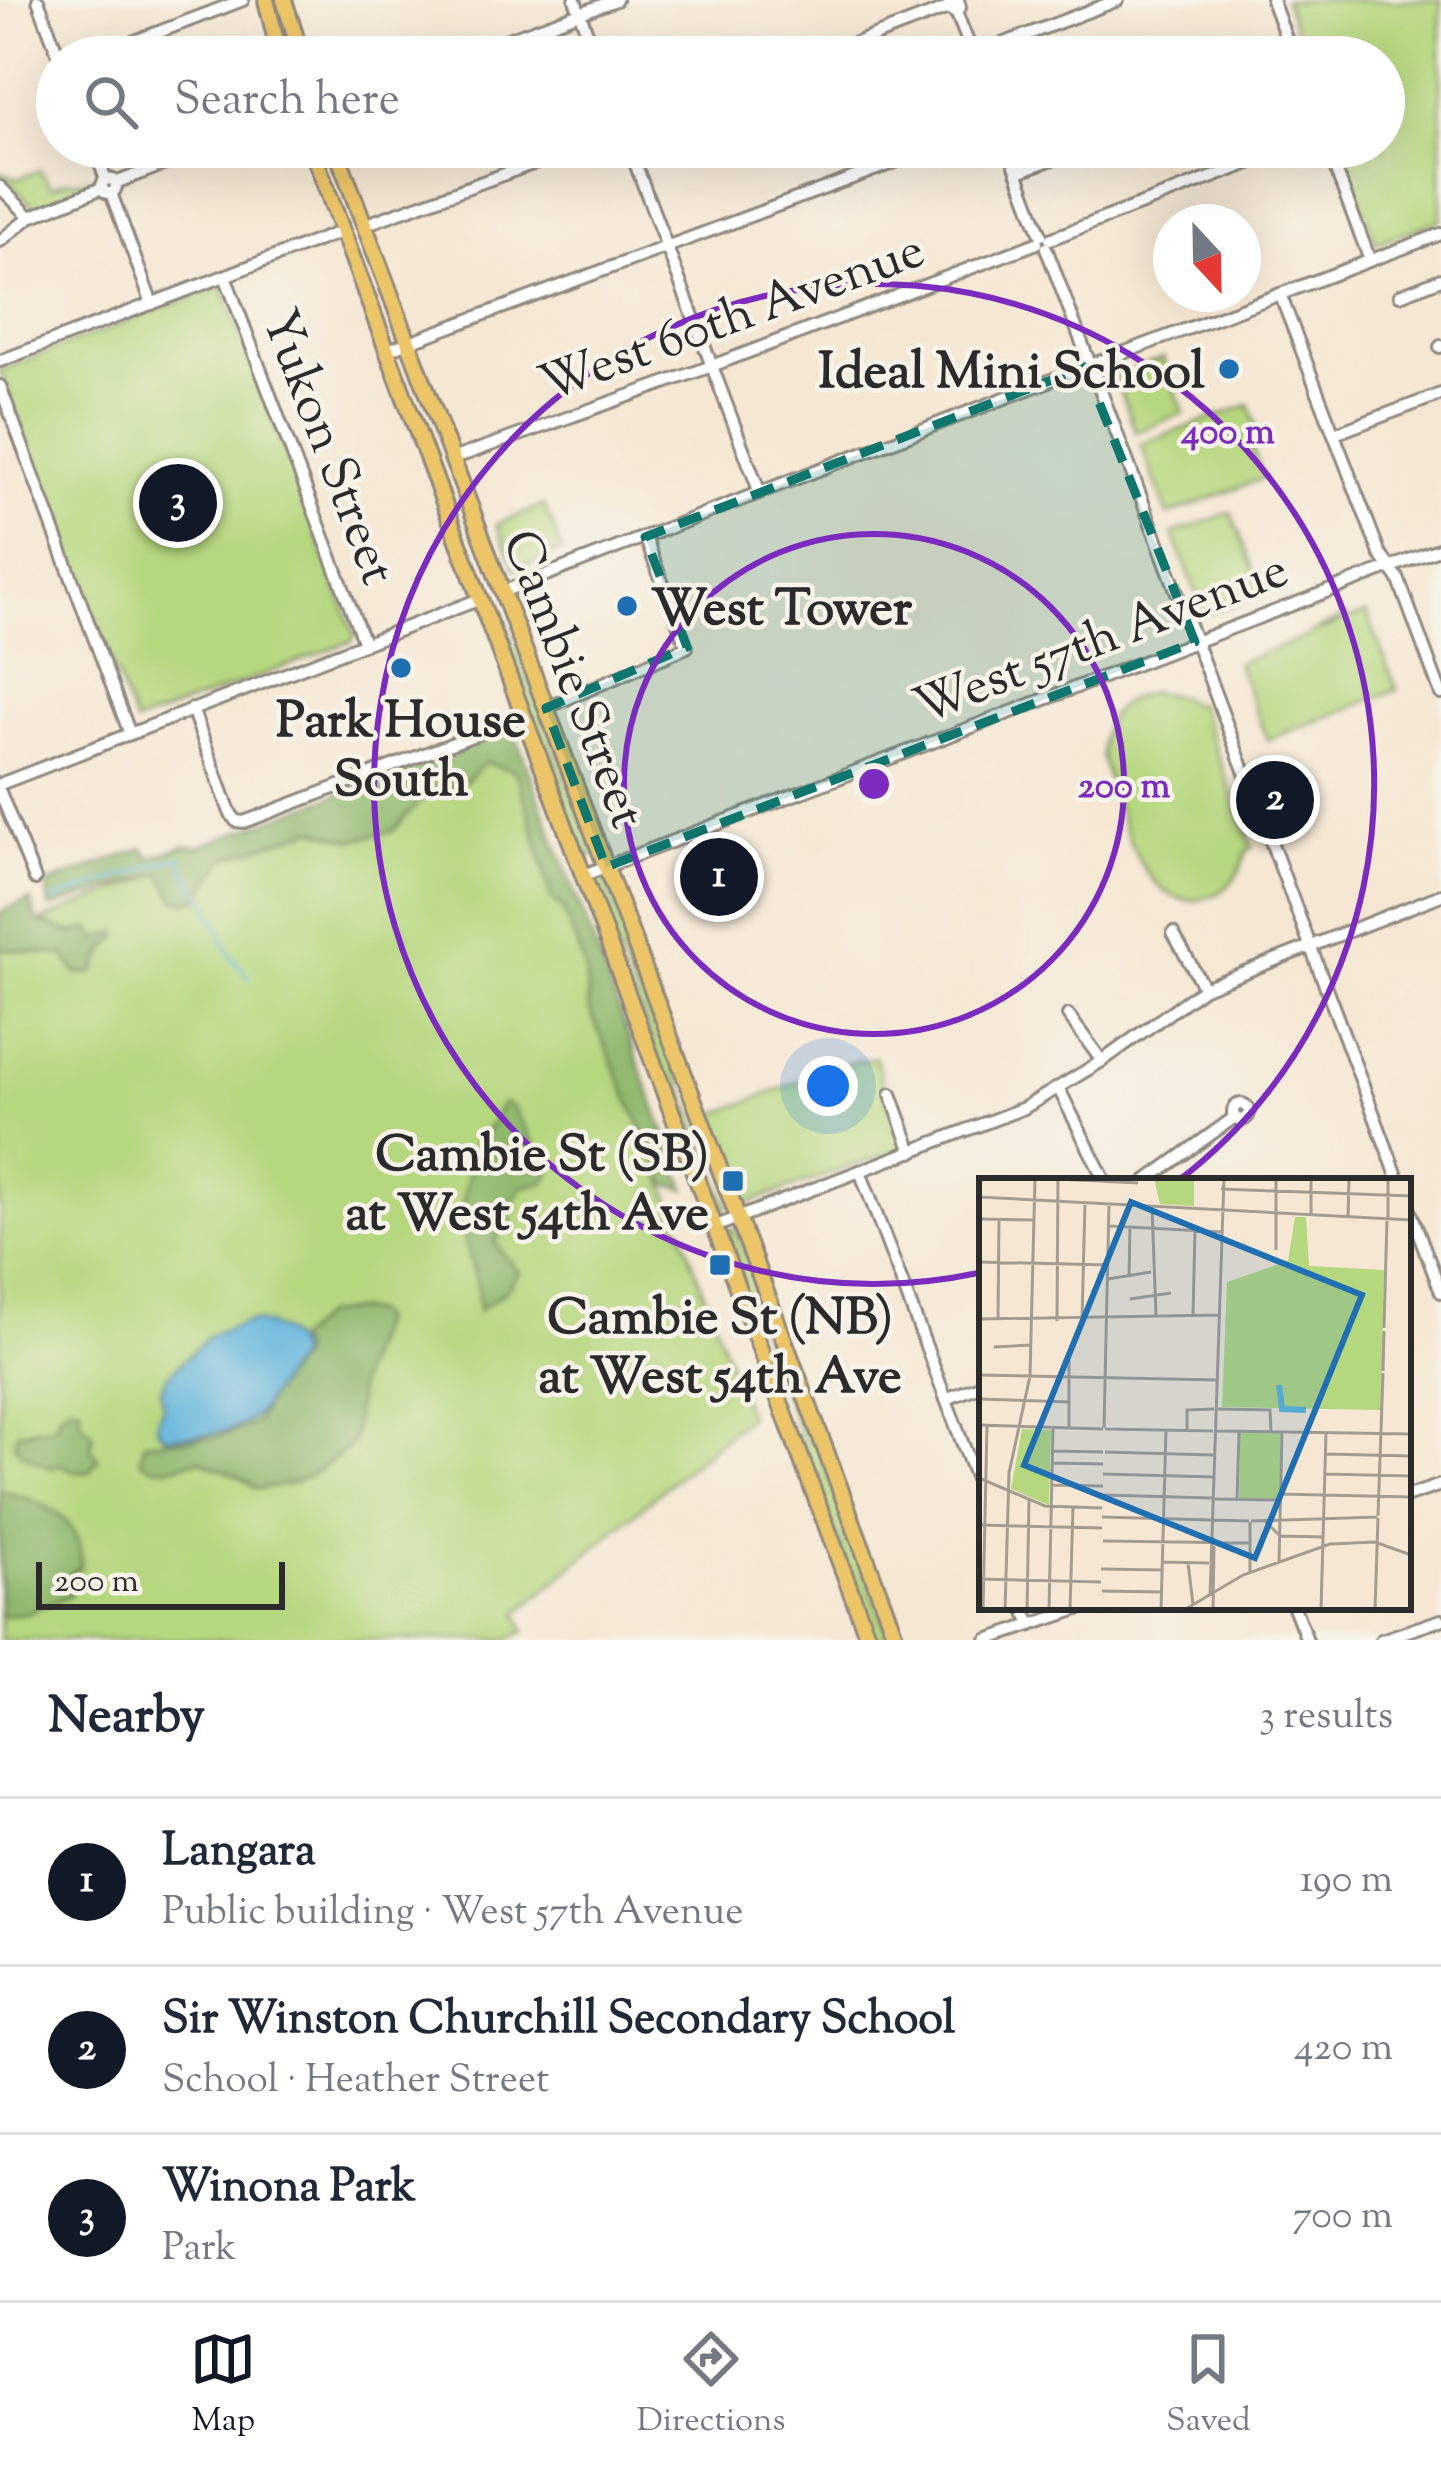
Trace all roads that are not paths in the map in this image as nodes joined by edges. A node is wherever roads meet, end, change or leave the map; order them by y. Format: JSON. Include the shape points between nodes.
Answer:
{"nodes":[{"id":1,"x":38,"y":0,"type":"edge"},
{"id":2,"x":243,"y":0,"type":"edge"},
{"id":3,"x":266,"y":0,"type":"edge"},
{"id":4,"x":284,"y":0,"type":"edge"},
{"id":5,"x":575,"y":0,"type":"edge"},
{"id":6,"x":616,"y":0,"type":"edge"},
{"id":7,"x":1118,"y":0,"type":"edge"},
{"id":8,"x":1272,"y":0,"type":"edge"},
{"id":9,"x":953,"y":5,"type":"edge"},
{"id":10,"x":580,"y":14,"type":"junction"},
{"id":11,"x":51,"y":36,"type":"edge"},
{"id":12,"x":148,"y":36,"type":"edge"},
{"id":13,"x":275,"y":36,"type":"edge"},
{"id":14,"x":295,"y":36,"type":"edge"},
{"id":15,"x":518,"y":36,"type":"edge"},
{"id":16,"x":588,"y":36,"type":"edge"},
{"id":17,"x":873,"y":36,"type":"edge"},
{"id":18,"x":966,"y":36,"type":"edge"},
{"id":19,"x":1025,"y":36,"type":"edge"},
{"id":20,"x":1285,"y":36,"type":"edge"},
{"id":21,"x":102,"y":168,"type":"edge"},
{"id":22,"x":155,"y":168,"type":"edge"},
{"id":23,"x":319,"y":168,"type":"edge"},
{"id":24,"x":343,"y":168,"type":"edge"},
{"id":25,"x":521,"y":168,"type":"edge"},
{"id":26,"x":637,"y":168,"type":"edge"},
{"id":27,"x":881,"y":168,"type":"edge"},
{"id":28,"x":1016,"y":168,"type":"edge"},
{"id":29,"x":1029,"y":168,"type":"edge"},
{"id":30,"x":1236,"y":168,"type":"edge"},
{"id":31,"x":1335,"y":168,"type":"edge"},
{"id":32,"x":1018,"y":172,"type":"junction"},
{"id":33,"x":108,"y":186,"type":"junction"},
{"id":34,"x":0,"y":187,"type":"edge"},
{"id":35,"x":30,"y":217,"type":"junction"},
{"id":36,"x":364,"y":225,"type":"junction"},
{"id":37,"x":343,"y":231,"type":"junction"},
{"id":38,"x":1441,"y":234,"type":"edge"},
{"id":39,"x":0,"y":241,"type":"edge"},
{"id":40,"x":1043,"y":241,"type":"junction"},
{"id":41,"x":667,"y":249,"type":"junction"},
{"id":42,"x":1370,"y":260,"type":"junction"},
{"id":43,"x":226,"y":276,"type":"junction"},
{"id":44,"x":1441,"y":279,"type":"edge"},
{"id":45,"x":1280,"y":294,"type":"junction"},
{"id":46,"x":1400,"y":295,"type":"dead end"},
{"id":47,"x":152,"y":304,"type":"junction"},
{"id":48,"x":408,"y":342,"type":"junction"},
{"id":49,"x":388,"y":350,"type":"junction"},
{"id":50,"x":0,"y":361,"type":"edge"},
{"id":51,"x":1090,"y":365,"type":"junction"},
{"id":52,"x":711,"y":366,"type":"junction"},
{"id":53,"x":1,"y":392,"type":"edge"},
{"id":54,"x":1441,"y":394,"type":"edge"},
{"id":55,"x":1334,"y":434,"type":"junction"},
{"id":56,"x":452,"y":459,"type":"junction"},
{"id":57,"x":760,"y":493,"type":"junction"},
{"id":58,"x":645,"y":537,"type":"junction"},
{"id":59,"x":1441,"y":548,"type":"edge"},
{"id":60,"x":1389,"y":568,"type":"junction"},
{"id":61,"x":495,"y":594,"type":"junction"},
{"id":62,"x":1195,"y":642,"type":"junction"},
{"id":63,"x":364,"y":643,"type":"junction"},
{"id":64,"x":1441,"y":694,"type":"edge"},
{"id":65,"x":546,"y":708,"type":"junction"},
{"id":66,"x":192,"y":709,"type":"junction"},
{"id":67,"x":525,"y":716,"type":"junction"},
{"id":68,"x":130,"y":734,"type":"junction"},
{"id":69,"x":0,"y":788,"type":"edge"},
{"id":70,"x":606,"y":866,"type":"junction"},
{"id":71,"x":584,"y":874,"type":"junction"},
{"id":72,"x":34,"y":879,"type":"dead end"},
{"id":73,"x":1441,"y":896,"type":"edge"},
{"id":74,"x":1173,"y":933,"type":"dead end"},
{"id":75,"x":1310,"y":946,"type":"junction"},
{"id":76,"x":1204,"y":988,"type":"junction"},
{"id":77,"x":1068,"y":1016,"type":"dead end"},
{"id":78,"x":1102,"y":1060,"type":"junction"},
{"id":79,"x":1059,"y":1089,"type":"junction"},
{"id":80,"x":891,"y":1094,"type":"dead end"},
{"id":81,"x":1234,"y":1117,"type":"dead end"},
{"id":82,"x":912,"y":1152,"type":"junction"},
{"id":83,"x":860,"y":1172,"type":"junction"},
{"id":84,"x":1104,"y":1178,"type":"edge"},
{"id":85,"x":1150,"y":1178,"type":"edge"},
{"id":86,"x":1393,"y":1178,"type":"edge"},
{"id":87,"x":1411,"y":1213,"type":"edge"},
{"id":88,"x":738,"y":1218,"type":"junction"},
{"id":89,"x":714,"y":1227,"type":"junction"},
{"id":90,"x":1441,"y":1246,"type":"edge"},
{"id":91,"x":1426,"y":1252,"type":"junction"},
{"id":92,"x":1441,"y":1292,"type":"edge"},
{"id":93,"x":979,"y":1386,"type":"edge"},
{"id":94,"x":946,"y":1399,"type":"junction"},
{"id":95,"x":1441,"y":1485,"type":"edge"},
{"id":96,"x":979,"y":1487,"type":"edge"},
{"id":97,"x":1411,"y":1495,"type":"edge"},
{"id":98,"x":1025,"y":1610,"type":"edge"},
{"id":99,"x":1075,"y":1610,"type":"edge"},
{"id":100,"x":1295,"y":1610,"type":"edge"},
{"id":101,"x":1441,"y":1620,"type":"edge"},
{"id":102,"x":1031,"y":1625,"type":"junction"},
{"id":103,"x":1395,"y":1638,"type":"edge"},
{"id":104,"x":869,"y":1640,"type":"edge"},
{"id":105,"x":897,"y":1640,"type":"edge"},
{"id":106,"x":987,"y":1640,"type":"edge"},
{"id":107,"x":1307,"y":1640,"type":"edge"},
{"id":108,"x":1382,"y":1640,"type":"edge"}],
"edges":[{"from":1,"to":11,"type":"street"},
{"from":2,"to":12,"type":"street"},
{"from":3,"to":13,"type":"main road"},
{"from":4,"to":14,"type":"main road"},
{"from":5,"to":10,"type":"street"},
{"from":6,"to":10,"type":"street"},
{"from":7,"to":19,"type":"street"},
{"from":8,"to":20,"type":"street"},
{"from":9,"to":17,"type":"street"},
{"from":9,"to":18,"type":"street"},
{"from":10,"to":15,"type":"street"},
{"from":10,"to":16,"type":"street"},
{"from":21,"to":33,"type":"street"},
{"from":22,"to":33,"type":"street"},
{"from":23,"to":37,"type":"main road","name":"Cambie Street"},
{"from":24,"to":36,"type":"main road","name":"Cambie Street"},
{"from":25,"to":36,"type":"street"},
{"from":26,"to":41,"type":"street"},
{"from":27,"to":41,"type":"street"},
{"from":28,"to":32,"type":"street"},
{"from":29,"to":32,"type":"street"},
{"from":30,"to":40,"type":"street","name":"West 60th Avenue"},
{"from":31,"to":42,"type":"street"},
{"from":32,"to":40,"type":"street"},
{"from":33,"to":35,"type":"street"},
{"from":33,"to":47,"type":"street"},
{"from":34,"to":35,"type":"street"},
{"from":35,"to":39,"type":"street"},
{"from":36,"to":48,"type":"main road","name":"Cambie Street"},
{"from":37,"to":43,"type":"street"},
{"from":37,"to":49,"type":"main road","name":"Cambie Street"},
{"from":38,"to":42,"type":"street"},
{"from":40,"to":51,"type":"street"},
{"from":40,"to":52,"type":"street","name":"West 60th Avenue"},
{"from":41,"to":48,"type":"street"},
{"from":41,"to":52,"type":"street"},
{"from":42,"to":45,"type":"street"},
{"from":43,"to":47,"type":"street"},
{"from":43,"to":63,"type":"street","name":"Yukon Street"},
{"from":44,"to":46,"type":"street"},
{"from":45,"to":51,"type":"street"},
{"from":45,"to":55,"type":"street"},
{"from":47,"to":50,"type":"street"},
{"from":48,"to":49,"type":"street"},
{"from":48,"to":56,"type":"main road","name":"Cambie Street"},
{"from":49,"to":61,"type":"main road","name":"Cambie Street"},
{"from":51,"to":57,"type":"street"},
{"from":51,"to":62,"type":"street"},
{"from":52,"to":56,"type":"street","name":"West 60th Avenue"},
{"from":52,"to":57,"type":"street"},
{"from":53,"to":68,"type":"street"},
{"from":54,"to":55,"type":"street"},
{"from":55,"to":60,"type":"street"},
{"from":56,"to":61,"type":"main road","name":"Cambie Street"},
{"from":57,"to":58,"type":"street"},
{"from":58,"to":61,"type":"street"},
{"from":58,"to":65,"type":"street","via":[[687,647]]},
{"from":59,"to":60,"type":"street","name":"West 57th Avenue"},
{"from":60,"to":62,"type":"street","name":"West 57th Avenue"},
{"from":60,"to":64,"type":"street"},
{"from":61,"to":63,"type":"street"},
{"from":61,"to":65,"type":"main road","name":"Cambie Street"},
{"from":61,"to":67,"type":"main road","name":"Cambie Street"},
{"from":62,"to":70,"type":"street","name":"West 57th Avenue"},
{"from":62,"to":75,"type":"street"},
{"from":63,"to":66,"type":"street"},
{"from":65,"to":70,"type":"main road","name":"Cambie Street"},
{"from":66,"to":67,"type":"street","via":[[236,820],[249,822]]},
{"from":66,"to":68,"type":"street"},
{"from":67,"to":71,"type":"main road","name":"Cambie Street"},
{"from":68,"to":69,"type":"street"},
{"from":69,"to":72,"type":"street"},
{"from":70,"to":71,"type":"street","name":"West 57th Avenue"},
{"from":70,"to":88,"type":"main road","name":"Cambie Street"},
{"from":71,"to":89,"type":"main road","name":"Cambie Street"},
{"from":73,"to":75,"type":"street"},
{"from":74,"to":76,"type":"street"},
{"from":75,"to":76,"type":"street"},
{"from":75,"to":86,"type":"street"},
{"from":76,"to":78,"type":"street"},
{"from":77,"to":78,"type":"street"},
{"from":78,"to":79,"type":"street"},
{"from":79,"to":82,"type":"street"},
{"from":79,"to":84,"type":"street"},
{"from":80,"to":82,"type":"street"},
{"from":81,"to":85,"type":"street"},
{"from":82,"to":83,"type":"street"},
{"from":83,"to":88,"type":"street"},
{"from":83,"to":94,"type":"street"},
{"from":87,"to":91,"type":"street"},
{"from":88,"to":89,"type":"street"},
{"from":88,"to":105,"type":"main road","name":"Cambie Street"},
{"from":89,"to":104,"type":"main road","name":"Cambie Street"},
{"from":90,"to":91,"type":"street"},
{"from":91,"to":92,"type":"street"},
{"from":93,"to":94,"type":"street"},
{"from":94,"to":96,"type":"street"},
{"from":95,"to":97,"type":"street"},
{"from":98,"to":102,"type":"street"},
{"from":99,"to":102,"type":"street"},
{"from":100,"to":107,"type":"street"},
{"from":101,"to":103,"type":"street"},
{"from":102,"to":106,"type":"street"},
{"from":103,"to":108,"type":"street"}]}
